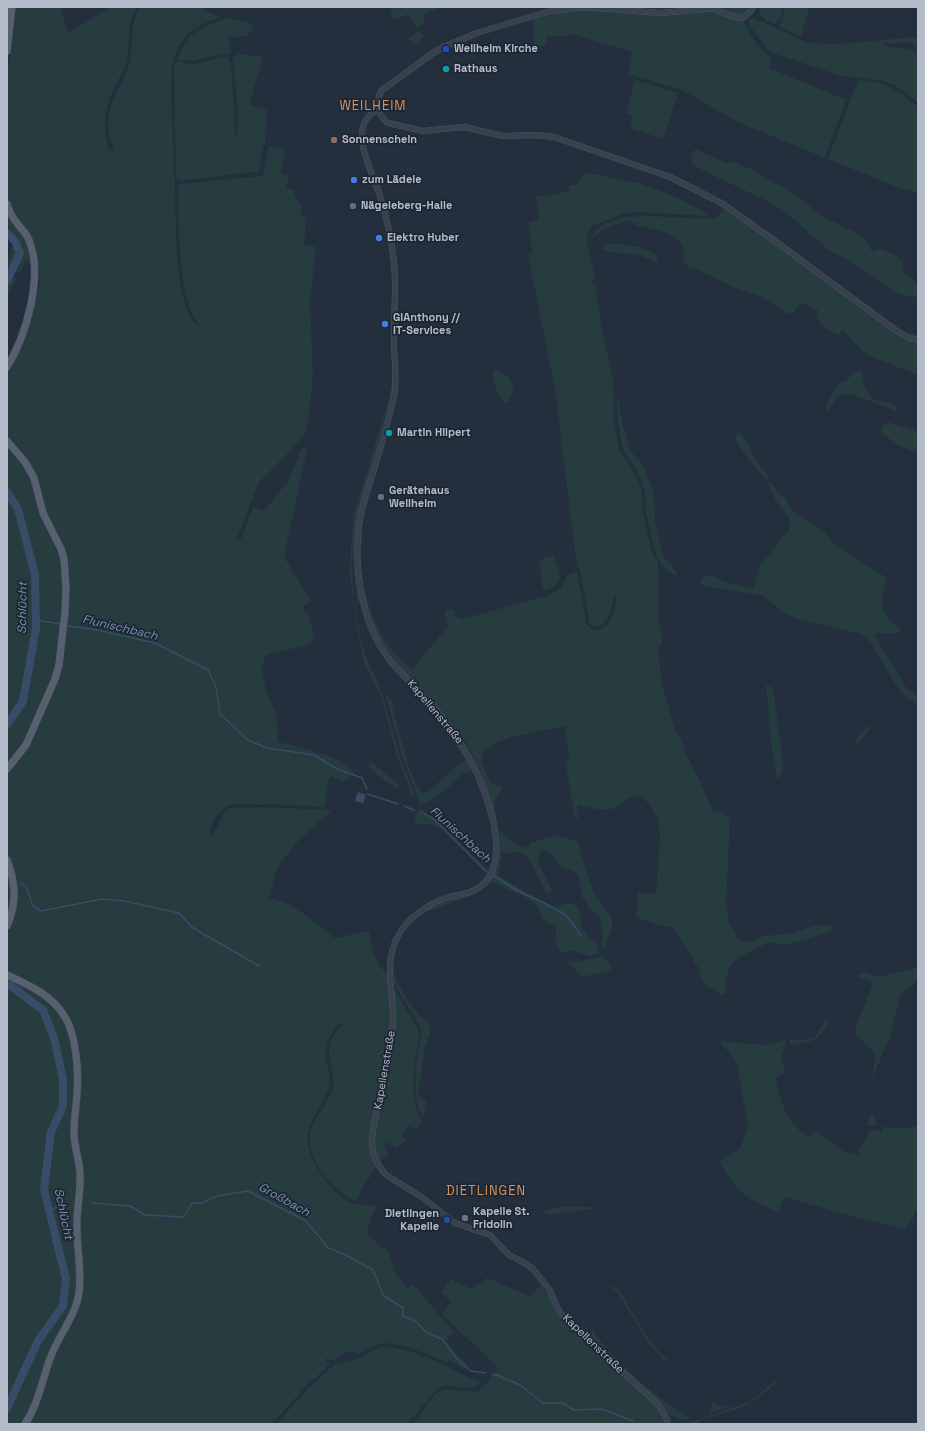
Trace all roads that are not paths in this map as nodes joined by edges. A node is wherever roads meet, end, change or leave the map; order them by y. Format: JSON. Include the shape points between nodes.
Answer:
{"nodes":[{"id":1,"x":12,"y":7,"type":"edge"},
{"id":2,"x":753,"y":7,"type":"edge"},
{"id":3,"x":7,"y":51,"type":"edge"},
{"id":4,"x":378,"y":110,"type":"junction"},
{"id":5,"x":7,"y":204,"type":"edge"},
{"id":6,"x":918,"y":340,"type":"edge"},
{"id":7,"x":7,"y":368,"type":"edge"},
{"id":8,"x":7,"y":441,"type":"edge"},
{"id":9,"x":7,"y":769,"type":"edge"},
{"id":10,"x":7,"y":860,"type":"edge"},
{"id":11,"x":7,"y":926,"type":"edge"},
{"id":12,"x":7,"y":975,"type":"edge"},
{"id":13,"x":25,"y":1424,"type":"edge"},
{"id":14,"x":667,"y":1424,"type":"edge"}],
"edges":[{"from":1,"to":3,"type":"main road"},
{"from":2,"to":4,"type":"street","via":[[743,18],[704,8],[661,13],[584,7],[543,13],[477,33],[438,50],[381,91],[378,97]]},
{"from":4,"to":6,"type":"street","via":[[388,123],[424,131],[464,127],[503,136],[554,137],[670,177],[723,204],[894,329]]},
{"from":4,"to":14,"type":"street","name":"Kapellenstraße","via":[[365,121],[362,137],[394,251],[395,388],[358,530],[359,583],[370,627],[382,650],[462,742],[488,801],[497,854],[494,868],[485,883],[469,892],[442,899],[426,908],[407,924],[397,937],[389,972],[393,1002],[392,1040],[373,1131],[372,1148],[374,1157],[386,1175],[455,1222],[490,1235],[508,1255],[533,1269],[549,1289],[566,1320],[586,1335],[606,1357],[658,1404],[667,1418]]},
{"from":5,"to":7,"type":"main road","via":[[12,217],[29,239],[35,278],[31,305],[17,348]]},
{"from":8,"to":9,"type":"main road","via":[[25,462],[34,478],[43,512],[64,559],[66,588],[62,642],[55,679],[26,746]]},
{"from":10,"to":11,"type":"main road","via":[[12,872],[15,899]]},
{"from":12,"to":13,"type":"main road","via":[[50,998],[66,1017],[73,1038],[78,1082],[74,1134],[80,1175],[77,1230],[79,1292],[77,1304],[51,1356],[32,1413]]}]}
